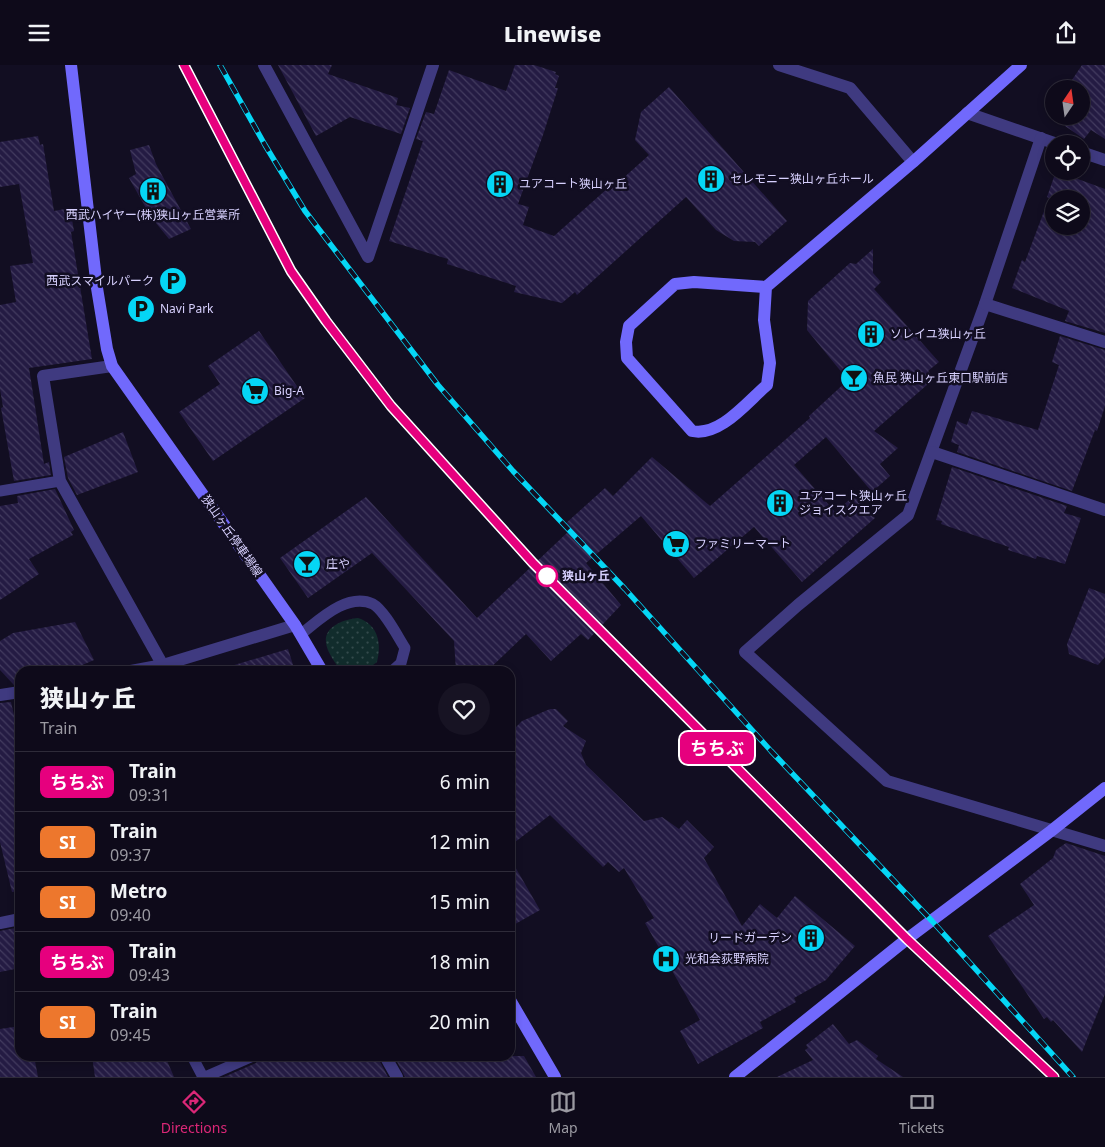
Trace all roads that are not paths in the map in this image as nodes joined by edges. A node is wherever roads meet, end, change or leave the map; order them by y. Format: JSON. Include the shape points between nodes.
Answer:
{"nodes":[{"id":1,"x":71,"y":65,"type":"edge"},
{"id":2,"x":264,"y":65,"type":"edge"},
{"id":3,"x":433,"y":65,"type":"edge"},
{"id":4,"x":779,"y":65,"type":"edge"},
{"id":5,"x":1021,"y":65,"type":"edge"},
{"id":6,"x":967,"y":113,"type":"junction"},
{"id":7,"x":1041,"y":138,"type":"junction"},
{"id":8,"x":1045,"y":139,"type":"edge"},
{"id":9,"x":1090,"y":155,"type":"edge"},
{"id":10,"x":1105,"y":160,"type":"edge"},
{"id":11,"x":913,"y":162,"type":"junction"},
{"id":12,"x":766,"y":287,"type":"junction"},
{"id":13,"x":985,"y":304,"type":"junction"},
{"id":14,"x":1105,"y":342,"type":"edge"},
{"id":15,"x":112,"y":366,"type":"junction"},
{"id":16,"x":932,"y":452,"type":"junction"},
{"id":17,"x":60,"y":481,"type":"junction"},
{"id":18,"x":0,"y":491,"type":"edge"},
{"id":19,"x":1105,"y":510,"type":"edge"},
{"id":20,"x":298,"y":630,"type":"junction"},
{"id":21,"x":163,"y":666,"type":"edge"},
{"id":22,"x":171,"y":666,"type":"edge"},
{"id":23,"x":319,"y":666,"type":"edge"},
{"id":24,"x":398,"y":666,"type":"edge"},
{"id":25,"x":15,"y":693,"type":"edge"},
{"id":26,"x":0,"y":695,"type":"edge"},
{"id":27,"x":1105,"y":788,"type":"edge"},
{"id":28,"x":1051,"y":831,"type":"junction"},
{"id":29,"x":1105,"y":846,"type":"edge"},
{"id":30,"x":15,"y":920,"type":"edge"},
{"id":31,"x":0,"y":923,"type":"edge"},
{"id":32,"x":515,"y":1009,"type":"edge"},
{"id":33,"x":195,"y":1061,"type":"edge"},
{"id":34,"x":241,"y":1061,"type":"edge"},
{"id":35,"x":388,"y":1061,"type":"edge"},
{"id":36,"x":204,"y":1077,"type":"edge"},
{"id":37,"x":397,"y":1077,"type":"edge"},
{"id":38,"x":555,"y":1077,"type":"edge"},
{"id":39,"x":735,"y":1077,"type":"edge"}],
"edges":[{"from":1,"to":15,"type":"street","via":[[97,288]]},
{"from":2,"to":3,"type":"street","via":[[368,257]]},
{"from":4,"to":11,"type":"street","via":[[850,88]]},
{"from":5,"to":6,"type":"street"},
{"from":6,"to":7,"type":"street"},
{"from":6,"to":11,"type":"street"},
{"from":7,"to":8,"type":"street"},
{"from":7,"to":13,"type":"street"},
{"from":9,"to":10,"type":"street"},
{"from":11,"to":12,"type":"street"},
{"from":12,"to":12,"type":"street","via":[[764,320],[770,363],[767,385],[718,427],[699,433],[692,431],[627,358],[629,326],[675,284],[694,282]]},
{"from":13,"to":14,"type":"street"},
{"from":13,"to":16,"type":"street"},
{"from":15,"to":17,"type":"street","via":[[43,377]]},
{"from":15,"to":20,"type":"street","name":"狭山ヶ丘停車場線"},
{"from":16,"to":19,"type":"street"},
{"from":16,"to":28,"type":"street","via":[[908,515],[745,652],[886,781]]},
{"from":17,"to":18,"type":"lane"},
{"from":17,"to":21,"type":"street"},
{"from":20,"to":22,"type":"street"},
{"from":20,"to":23,"type":"street","name":"狭山ヶ丘停車場線"},
{"from":20,"to":24,"type":"lane","via":[[355,601],[374,604],[405,649]]},
{"from":25,"to":26,"type":"street"},
{"from":27,"to":28,"type":"street"},
{"from":28,"to":29,"type":"street"},
{"from":28,"to":39,"type":"street","via":[[907,939]]},
{"from":30,"to":31,"type":"street"},
{"from":32,"to":38,"type":"street"},
{"from":33,"to":36,"type":"lane"},
{"from":34,"to":36,"type":"lane"},
{"from":35,"to":37,"type":"street"}]}
